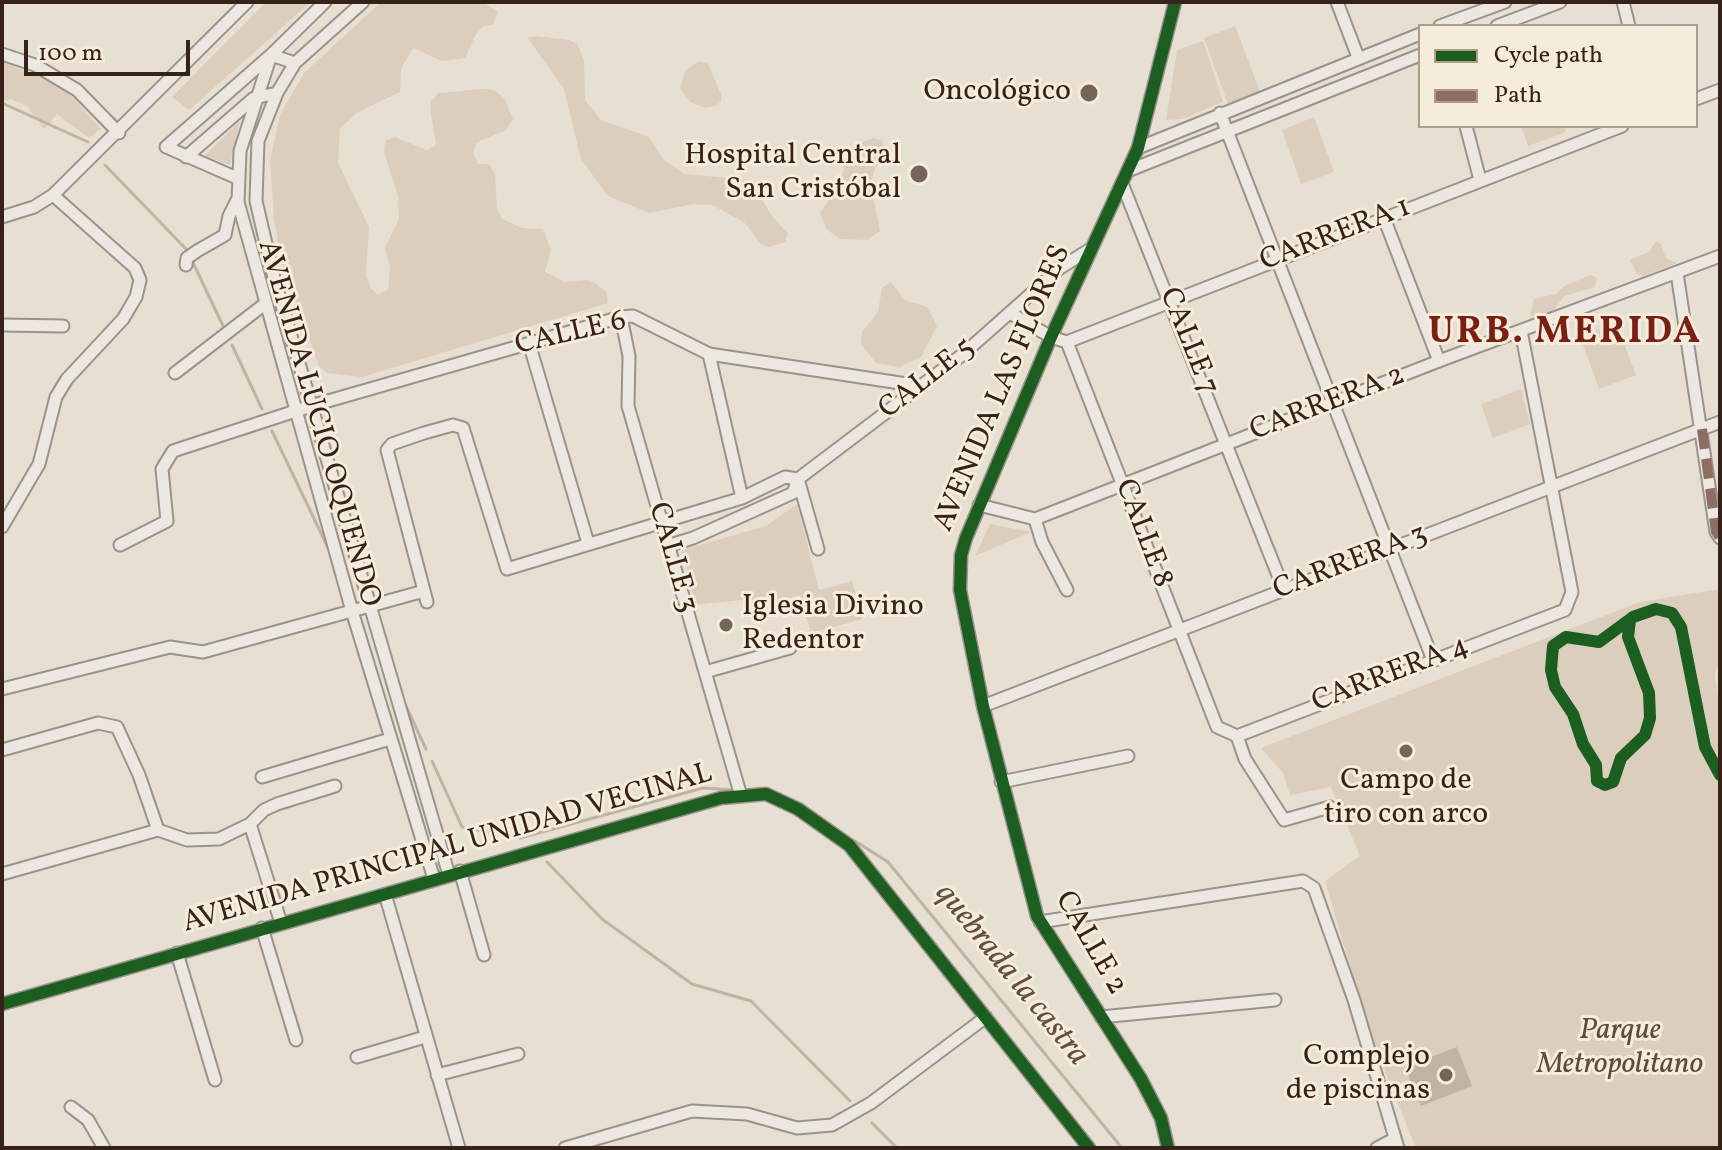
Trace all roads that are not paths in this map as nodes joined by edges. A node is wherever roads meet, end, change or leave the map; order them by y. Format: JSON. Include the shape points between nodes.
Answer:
{"nodes":[{"id":1,"x":247,"y":2,"type":"edge"},
{"id":2,"x":325,"y":2,"type":"edge"},
{"id":3,"x":363,"y":2,"type":"edge"},
{"id":4,"x":1175,"y":2,"type":"edge"},
{"id":5,"x":1337,"y":2,"type":"edge"},
{"id":6,"x":1505,"y":2,"type":"edge"},
{"id":7,"x":1560,"y":2,"type":"edge"},
{"id":8,"x":1623,"y":2,"type":"edge"},
{"id":9,"x":1445,"y":24,"type":"edge"},
{"id":10,"x":1502,"y":24,"type":"edge"},
{"id":11,"x":1628,"y":24,"type":"edge"},
{"id":12,"x":1418,"y":35,"type":"edge"},
{"id":13,"x":2,"y":54,"type":"edge"},
{"id":14,"x":271,"y":55,"type":"junction"},
{"id":15,"x":1418,"y":56,"type":"edge"},
{"id":16,"x":1358,"y":57,"type":"junction"},
{"id":17,"x":295,"y":63,"type":"junction"},
{"id":18,"x":1720,"y":90,"type":"edge"},
{"id":19,"x":277,"y":93,"type":"junction"},
{"id":20,"x":254,"y":98,"type":"junction"},
{"id":21,"x":1698,"y":98,"type":"edge"},
{"id":22,"x":1220,"y":113,"type":"junction"},
{"id":23,"x":1467,"y":128,"type":"edge"},
{"id":24,"x":1617,"y":128,"type":"edge"},
{"id":25,"x":1226,"y":129,"type":"junction"},
{"id":26,"x":119,"y":133,"type":"junction"},
{"id":27,"x":1143,"y":145,"type":"junction"},
{"id":28,"x":186,"y":157,"type":"junction"},
{"id":29,"x":1153,"y":158,"type":"junction"},
{"id":30,"x":1130,"y":170,"type":"junction"},
{"id":31,"x":237,"y":178,"type":"junction"},
{"id":32,"x":1480,"y":180,"type":"junction"},
{"id":33,"x":1123,"y":186,"type":"junction"},
{"id":34,"x":53,"y":195,"type":"junction"},
{"id":35,"x":238,"y":198,"type":"junction"},
{"id":36,"x":2,"y":217,"type":"edge"},
{"id":37,"x":1384,"y":218,"type":"junction"},
{"id":38,"x":1093,"y":247,"type":"junction"},
{"id":39,"x":1720,"y":256,"type":"edge"},
{"id":40,"x":1275,"y":260,"type":"junction"},
{"id":41,"x":186,"y":265,"type":"dead end"},
{"id":42,"x":1677,"y":273,"type":"junction"},
{"id":43,"x":1170,"y":300,"type":"junction"},
{"id":44,"x":266,"y":303,"type":"junction"},
{"id":45,"x":1010,"y":313,"type":"junction"},
{"id":46,"x":621,"y":317,"type":"junction"},
{"id":47,"x":2,"y":325,"type":"edge"},
{"id":48,"x":63,"y":326,"type":"dead end"},
{"id":49,"x":1521,"y":331,"type":"junction"},
{"id":50,"x":1051,"y":337,"type":"junction"},
{"id":51,"x":1067,"y":342,"type":"junction"},
{"id":52,"x":529,"y":343,"type":"junction"},
{"id":53,"x":709,"y":354,"type":"junction"},
{"id":54,"x":1439,"y":361,"type":"junction"},
{"id":55,"x":175,"y":373,"type":"dead end"},
{"id":56,"x":920,"y":386,"type":"junction"},
{"id":57,"x":1333,"y":404,"type":"junction"},
{"id":58,"x":314,"y":405,"type":"junction"},
{"id":59,"x":296,"y":411,"type":"junction"},
{"id":60,"x":1720,"y":422,"type":"edge"},
{"id":61,"x":1702,"y":429,"type":"junction"},
{"id":62,"x":1228,"y":444,"type":"junction"},
{"id":63,"x":798,"y":479,"type":"junction"},
{"id":64,"x":1122,"y":484,"type":"junction"},
{"id":65,"x":1552,"y":484,"type":"junction"},
{"id":66,"x":742,"y":498,"type":"junction"},
{"id":67,"x":2,"y":501,"type":"edge"},
{"id":68,"x":18,"y":504,"type":"junction"},
{"id":69,"x":979,"y":505,"type":"junction"},
{"id":70,"x":1035,"y":519,"type":"junction"},
{"id":71,"x":660,"y":523,"type":"junction"},
{"id":72,"x":2,"y":527,"type":"edge"},
{"id":73,"x":1720,"y":538,"type":"edge"},
{"id":74,"x":588,"y":543,"type":"junction"},
{"id":75,"x":120,"y":545,"type":"dead end"},
{"id":76,"x":667,"y":546,"type":"junction"},
{"id":77,"x":818,"y":549,"type":"dead end"},
{"id":78,"x":1391,"y":549,"type":"junction"},
{"id":79,"x":1067,"y":590,"type":"dead end"},
{"id":80,"x":1284,"y":590,"type":"junction"},
{"id":81,"x":369,"y":607,"type":"junction"},
{"id":82,"x":352,"y":611,"type":"junction"},
{"id":83,"x":1179,"y":631,"type":"junction"},
{"id":84,"x":790,"y":648,"type":"dead end"},
{"id":85,"x":1433,"y":660,"type":"junction"},
{"id":86,"x":705,"y":672,"type":"junction"},
{"id":87,"x":2,"y":689,"type":"edge"},
{"id":88,"x":983,"y":706,"type":"junction"},
{"id":89,"x":1237,"y":736,"type":"junction"},
{"id":90,"x":390,"y":739,"type":"junction"},
{"id":91,"x":2,"y":750,"type":"edge"},
{"id":92,"x":1128,"y":756,"type":"dead end"},
{"id":93,"x":262,"y":777,"type":"dead end"},
{"id":94,"x":1001,"y":782,"type":"junction"},
{"id":95,"x":335,"y":786,"type":"dead end"},
{"id":96,"x":741,"y":796,"type":"junction"},
{"id":97,"x":1330,"y":807,"type":"dead end"},
{"id":98,"x":250,"y":824,"type":"junction"},
{"id":99,"x":158,"y":830,"type":"junction"},
{"id":100,"x":454,"y":873,"type":"junction"},
{"id":101,"x":2,"y":874,"type":"edge"},
{"id":102,"x":434,"y":879,"type":"junction"},
{"id":103,"x":385,"y":894,"type":"junction"},
{"id":104,"x":1040,"y":922,"type":"junction"},
{"id":105,"x":281,"y":923,"type":"junction"},
{"id":106,"x":262,"y":928,"type":"junction"},
{"id":107,"x":177,"y":953,"type":"junction"},
{"id":108,"x":484,"y":955,"type":"dead end"},
{"id":109,"x":1275,"y":1000,"type":"dead end"},
{"id":110,"x":2,"y":1004,"type":"edge"},
{"id":111,"x":986,"y":1017,"type":"junction"},
{"id":112,"x":1101,"y":1017,"type":"junction"},
{"id":113,"x":425,"y":1037,"type":"junction"},
{"id":114,"x":296,"y":1040,"type":"dead end"},
{"id":115,"x":518,"y":1054,"type":"dead end"},
{"id":116,"x":357,"y":1057,"type":"dead end"},
{"id":117,"x":437,"y":1075,"type":"junction"},
{"id":118,"x":215,"y":1080,"type":"dead end"},
{"id":119,"x":71,"y":1107,"type":"dead end"},
{"id":120,"x":1396,"y":1144,"type":"edge"},
{"id":121,"x":104,"y":1148,"type":"edge"},
{"id":122,"x":459,"y":1148,"type":"edge"},
{"id":123,"x":565,"y":1148,"type":"edge"},
{"id":124,"x":1089,"y":1148,"type":"edge"},
{"id":125,"x":1168,"y":1148,"type":"edge"},
{"id":126,"x":1377,"y":1148,"type":"edge"}],
"edges":[{"from":1,"to":26,"type":"street"},
{"from":2,"to":14,"type":"street","name":"AVENIDA LUCIO OQUENDO"},
{"from":3,"to":17,"type":"street","name":"AVENIDA LUCIO OQUENDO"},
{"from":4,"to":27,"type":"street"},
{"from":5,"to":16,"type":"street"},
{"from":6,"to":9,"type":"street"},
{"from":7,"to":10,"type":"street"},
{"from":8,"to":11,"type":"street"},
{"from":12,"to":16,"type":"street"},
{"from":13,"to":26,"type":"street","via":[[67,83]]},
{"from":14,"to":17,"type":"street"},
{"from":14,"to":20,"type":"street","name":"AVENIDA LUCIO OQUENDO"},
{"from":14,"to":28,"type":"street","via":[[166,147]]},
{"from":15,"to":25,"type":"street"},
{"from":16,"to":22,"type":"street"},
{"from":17,"to":19,"type":"street","name":"AVENIDA LUCIO OQUENDO"},
{"from":18,"to":21,"type":"street"},
{"from":19,"to":20,"type":"street"},
{"from":19,"to":58,"type":"street","name":"AVENIDA LUCIO OQUENDO","via":[[258,141],[256,201]]},
{"from":20,"to":28,"type":"street"},
{"from":20,"to":31,"type":"street","name":"AVENIDA LUCIO OQUENDO"},
{"from":22,"to":25,"type":"street"},
{"from":22,"to":27,"type":"street"},
{"from":23,"to":32,"type":"street"},
{"from":24,"to":32,"type":"street","name":"CARRERA 1"},
{"from":25,"to":29,"type":"street"},
{"from":25,"to":40,"type":"street"},
{"from":26,"to":34,"type":"street"},
{"from":27,"to":29,"type":"street"},
{"from":27,"to":30,"type":"street","name":"AVENIDA LAS FLORES"},
{"from":28,"to":31,"type":"street"},
{"from":29,"to":30,"type":"street"},
{"from":30,"to":33,"type":"street","name":"AVENIDA LAS FLORES"},
{"from":31,"to":35,"type":"street","name":"AVENIDA LUCIO OQUENDO"},
{"from":32,"to":37,"type":"street","name":"CARRERA 1"},
{"from":33,"to":38,"type":"street","name":"AVENIDA LAS FLORES"},
{"from":33,"to":43,"type":"street","name":"CALLE 7"},
{"from":34,"to":36,"type":"street"},
{"from":34,"to":68,"type":"street","via":[[135,268],[140,280],[123,319],[56,397],[39,464]]},
{"from":35,"to":41,"type":"street","via":[[225,235],[187,258]]},
{"from":35,"to":44,"type":"street","name":"AVENIDA LUCIO OQUENDO"},
{"from":37,"to":40,"type":"street","name":"CARRERA 1"},
{"from":37,"to":54,"type":"street"},
{"from":38,"to":45,"type":"street","name":"CALLE 5","via":[[1060,268]]},
{"from":38,"to":50,"type":"street","name":"AVENIDA LAS FLORES"},
{"from":39,"to":42,"type":"street","name":"CARRERA 2"},
{"from":40,"to":43,"type":"street","name":"CARRERA 1"},
{"from":40,"to":57,"type":"street"},
{"from":42,"to":49,"type":"street","name":"CARRERA 2"},
{"from":42,"to":61,"type":"street"},
{"from":43,"to":51,"type":"street","name":"CARRERA 1"},
{"from":43,"to":62,"type":"street","name":"CALLE 7"},
{"from":44,"to":55,"type":"street"},
{"from":44,"to":59,"type":"street","name":"AVENIDA LUCIO OQUENDO"},
{"from":45,"to":50,"type":"street"},
{"from":45,"to":56,"type":"street","name":"CALLE 5"},
{"from":46,"to":52,"type":"street","name":"CALLE 6"},
{"from":46,"to":53,"type":"street","name":"CALLE 6","via":[[633,316]]},
{"from":46,"to":71,"type":"street","name":"CALLE 3","via":[[629,356],[628,406]]},
{"from":47,"to":48,"type":"street"},
{"from":49,"to":54,"type":"street","name":"CARRERA 2"},
{"from":49,"to":65,"type":"street"},
{"from":50,"to":51,"type":"street"},
{"from":50,"to":69,"type":"street","name":"AVENIDA LAS FLORES"},
{"from":51,"to":64,"type":"street","name":"CALLE 8"},
{"from":52,"to":58,"type":"street","name":"CALLE 6"},
{"from":52,"to":74,"type":"street"},
{"from":53,"to":56,"type":"street","name":"CALLE 6"},
{"from":53,"to":66,"type":"street"},
{"from":54,"to":57,"type":"street","name":"CARRERA 2"},
{"from":56,"to":63,"type":"street","name":"CALLE 5"},
{"from":57,"to":62,"type":"street","name":"CARRERA 2"},
{"from":57,"to":78,"type":"street"},
{"from":58,"to":59,"type":"street"},
{"from":58,"to":81,"type":"street","name":"AVENIDA LUCIO OQUENDO"},
{"from":59,"to":75,"type":"street","via":[[173,451],[162,469],[167,521]]},
{"from":59,"to":82,"type":"street","name":"AVENIDA LUCIO OQUENDO"},
{"from":60,"to":61,"type":"street","name":"CARRERA 3"},
{"from":61,"to":65,"type":"street","name":"CARRERA 3"},
{"from":61,"to":73,"type":"street"},
{"from":62,"to":64,"type":"street","name":"CARRERA 2"},
{"from":62,"to":80,"type":"street","name":"CALLE 7"},
{"from":63,"to":66,"type":"street","name":"CALLE 5","via":[[785,477]]},
{"from":63,"to":76,"type":"street","name":"CALLE 5","via":[[793,493]]},
{"from":63,"to":77,"type":"street"},
{"from":64,"to":70,"type":"street","name":"CARRERA 2"},
{"from":64,"to":83,"type":"street","name":"CALLE 8"},
{"from":65,"to":78,"type":"street","name":"CARRERA 3"},
{"from":65,"to":85,"type":"street","name":"CARRERA 4","via":[[1572,592],[1565,610]]},
{"from":66,"to":71,"type":"street","name":"CALLE 5"},
{"from":67,"to":68,"type":"street"},
{"from":68,"to":72,"type":"street"},
{"from":69,"to":70,"type":"street"},
{"from":69,"to":88,"type":"street","name":"AVENIDA LAS FLORES","via":[[961,555],[960,590]]},
{"from":70,"to":79,"type":"street"},
{"from":71,"to":74,"type":"street","name":"CALLE 5"},
{"from":71,"to":76,"type":"street","name":"CALLE 3"},
{"from":74,"to":81,"type":"street","name":"CALLE 5","via":[[507,569],[463,428],[453,425],[387,450],[426,596]]},
{"from":76,"to":86,"type":"street","name":"CALLE 3"},
{"from":78,"to":80,"type":"street","name":"CARRERA 3"},
{"from":78,"to":85,"type":"street"},
{"from":80,"to":83,"type":"street","name":"CARRERA 3"},
{"from":81,"to":82,"type":"street"},
{"from":81,"to":100,"type":"street","name":"AVENIDA LUCIO OQUENDO"},
{"from":82,"to":87,"type":"street","via":[[203,652],[170,647]]},
{"from":82,"to":90,"type":"street","name":"AVENIDA LUCIO OQUENDO"},
{"from":83,"to":88,"type":"street","name":"CARRERA 3"},
{"from":83,"to":89,"type":"street","name":"CALLE 8","via":[[1217,727]]},
{"from":84,"to":86,"type":"street"},
{"from":85,"to":89,"type":"street","name":"CARRERA 4"},
{"from":86,"to":96,"type":"street","name":"CALLE 3"},
{"from":88,"to":94,"type":"street","name":"CALLE 2"},
{"from":89,"to":97,"type":"street","via":[[1245,759],[1284,820]]},
{"from":90,"to":93,"type":"street"},
{"from":90,"to":102,"type":"street","name":"AVENIDA LUCIO OQUENDO"},
{"from":91,"to":99,"type":"street","via":[[98,723],[117,727]]},
{"from":92,"to":94,"type":"street"},
{"from":94,"to":104,"type":"street","name":"CALLE 2"},
{"from":95,"to":98,"type":"street","via":[[277,804]]},
{"from":96,"to":100,"type":"street","name":"AVENIDA PRINCIPAL UNIDAD VECINAL"},
{"from":96,"to":111,"type":"street","name":"AVENIDA PRINCIPAL UNIDAD VECINAL","via":[[766,794],[849,845]]},
{"from":98,"to":99,"type":"street","via":[[219,839],[187,840]]},
{"from":98,"to":105,"type":"street"},
{"from":99,"to":101,"type":"street"},
{"from":100,"to":102,"type":"street","name":"AVENIDA PRINCIPAL UNIDAD VECINAL"},
{"from":100,"to":108,"type":"street","name":"AVENIDA LUCIO OQUENDO"},
{"from":102,"to":103,"type":"street","name":"AVENIDA PRINCIPAL UNIDAD VECINAL"},
{"from":103,"to":105,"type":"street","name":"AVENIDA PRINCIPAL UNIDAD VECINAL"},
{"from":103,"to":113,"type":"street"},
{"from":104,"to":112,"type":"street","name":"CALLE 2"},
{"from":104,"to":120,"type":"street","via":[[1303,881],[1314,888],[1324,912]]},
{"from":105,"to":106,"type":"street","name":"AVENIDA PRINCIPAL UNIDAD VECINAL"},
{"from":106,"to":107,"type":"street","name":"AVENIDA PRINCIPAL UNIDAD VECINAL"},
{"from":106,"to":114,"type":"street"},
{"from":107,"to":110,"type":"street","name":"AVENIDA PRINCIPAL UNIDAD VECINAL"},
{"from":107,"to":118,"type":"street"},
{"from":109,"to":112,"type":"street"},
{"from":111,"to":123,"type":"street","via":[[871,1103],[832,1125],[797,1128],[747,1114],[692,1111]]},
{"from":111,"to":124,"type":"street","name":"AVENIDA PRINCIPAL UNIDAD VECINAL"},
{"from":112,"to":125,"type":"street","name":"CALLE 2","via":[[1161,1118]]},
{"from":113,"to":116,"type":"street"},
{"from":113,"to":117,"type":"street"},
{"from":115,"to":117,"type":"street"},
{"from":117,"to":122,"type":"street"},
{"from":119,"to":121,"type":"street","via":[[88,1120]]},
{"from":120,"to":126,"type":"street"}]}
